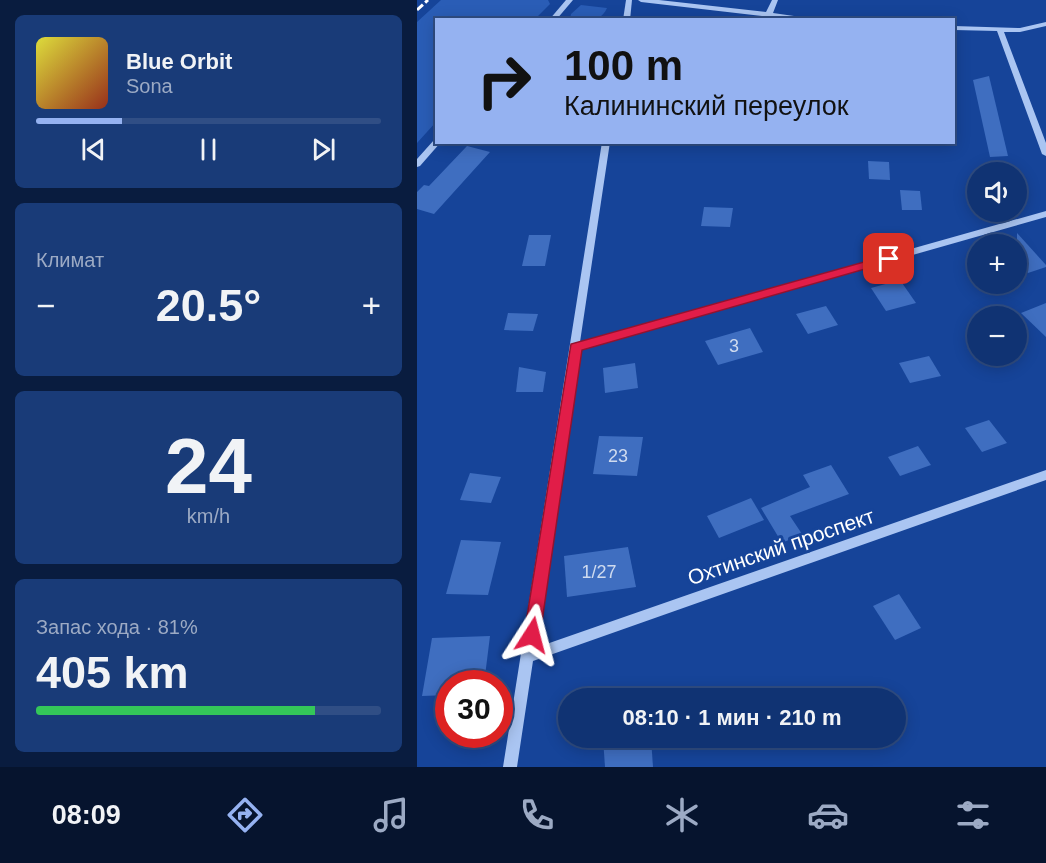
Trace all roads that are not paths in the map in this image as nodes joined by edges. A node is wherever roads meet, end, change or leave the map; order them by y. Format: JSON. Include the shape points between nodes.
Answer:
{"nodes":[{"id":1,"x":570,"y":0,"type":"edge"},
{"id":2,"x":629,"y":0,"type":"edge"},
{"id":3,"x":641,"y":0,"type":"edge"},
{"id":4,"x":775,"y":0,"type":"edge"},
{"id":5,"x":769,"y":14,"type":"junction"},
{"id":6,"x":554,"y":18,"type":"edge"},
{"id":7,"x":626,"y":18,"type":"edge"},
{"id":8,"x":802,"y":18,"type":"edge"},
{"id":9,"x":1046,"y":24,"type":"edge"},
{"id":10,"x":955,"y":28,"type":"edge"},
{"id":11,"x":1000,"y":31,"type":"junction"},
{"id":12,"x":435,"y":144,"type":"edge"},
{"id":13,"x":606,"y":144,"type":"edge"},
{"id":14,"x":1046,"y":154,"type":"edge"},
{"id":15,"x":417,"y":164,"type":"edge"},
{"id":16,"x":1046,"y":214,"type":"edge"},
{"id":17,"x":576,"y":347,"type":"junction"},
{"id":18,"x":1046,"y":474,"type":"edge"},
{"id":19,"x":528,"y":657,"type":"junction"},
{"id":20,"x":510,"y":767,"type":"edge"}],
"edges":[{"from":1,"to":6,"type":"street"},
{"from":2,"to":7,"type":"street"},
{"from":3,"to":5,"type":"street"},
{"from":4,"to":5,"type":"street"},
{"from":5,"to":8,"type":"street"},
{"from":9,"to":11,"type":"street"},
{"from":10,"to":11,"type":"street"},
{"from":11,"to":14,"type":"street"},
{"from":12,"to":15,"type":"street"},
{"from":13,"to":17,"type":"street"},
{"from":16,"to":17,"type":"street"},
{"from":17,"to":19,"type":"street"},
{"from":18,"to":19,"type":"street","name":"Охтинский проспект"},
{"from":19,"to":20,"type":"street"}]}
